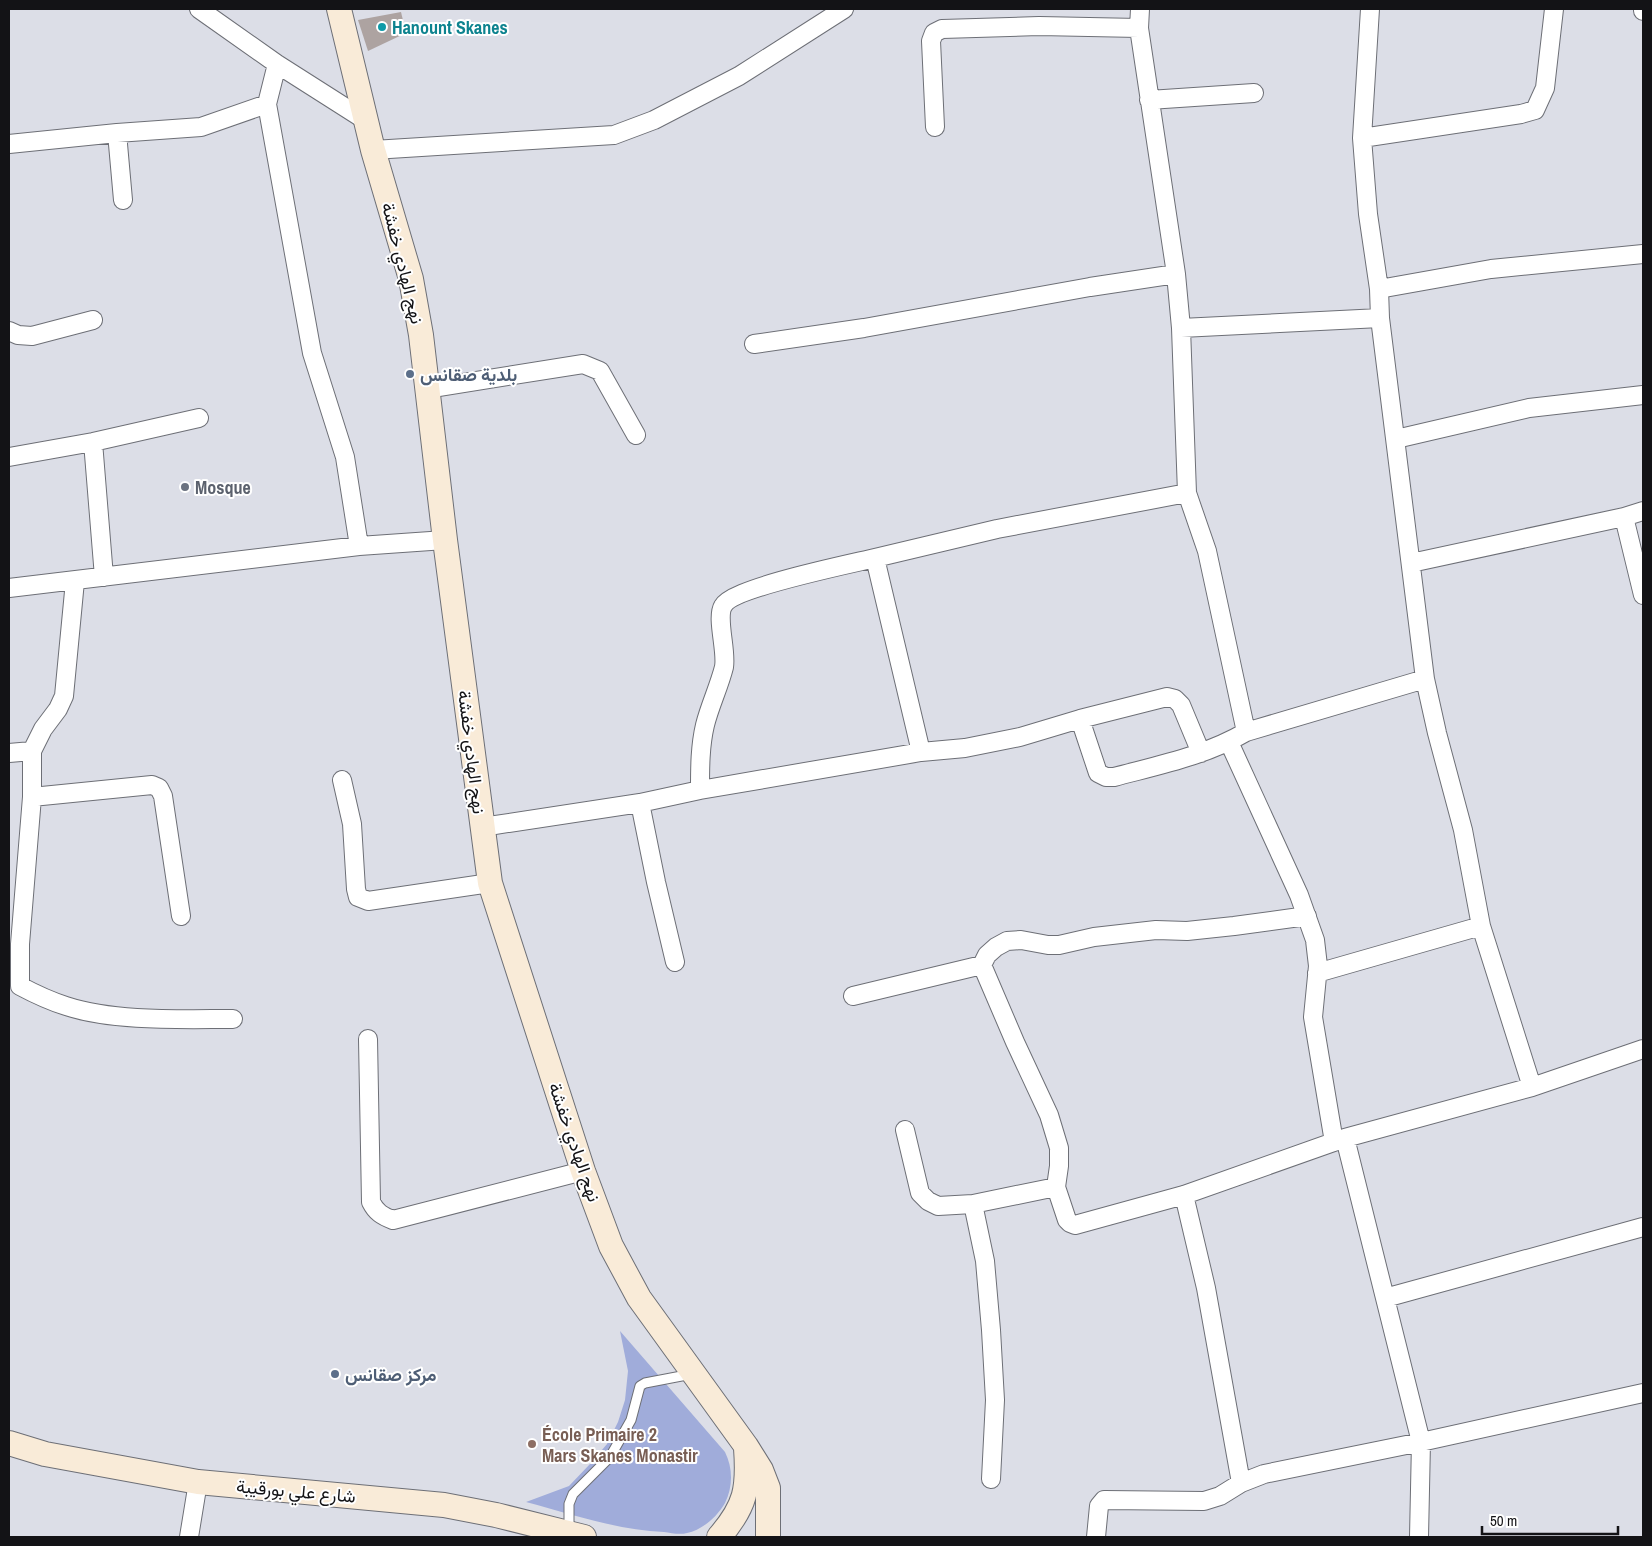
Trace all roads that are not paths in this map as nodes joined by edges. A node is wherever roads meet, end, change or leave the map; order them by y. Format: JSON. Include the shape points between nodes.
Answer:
{"nodes":[{"id":1,"x":199,"y":9,"type":"edge"},
{"id":2,"x":339,"y":9,"type":"edge"},
{"id":3,"x":844,"y":9,"type":"edge"},
{"id":4,"x":1140,"y":9,"type":"edge"},
{"id":5,"x":1370,"y":9,"type":"edge"},
{"id":6,"x":1554,"y":9,"type":"edge"},
{"id":7,"x":1139,"y":28,"type":"junction"},
{"id":8,"x":277,"y":64,"type":"junction"},
{"id":9,"x":1254,"y":93,"type":"dead end"},
{"id":10,"x":1149,"y":100,"type":"junction"},
{"id":11,"x":266,"y":104,"type":"junction"},
{"id":12,"x":365,"y":120,"type":"junction"},
{"id":13,"x":935,"y":127,"type":"dead end"},
{"id":14,"x":117,"y":133,"type":"junction"},
{"id":15,"x":1362,"y":138,"type":"junction"},
{"id":16,"x":9,"y":144,"type":"edge"},
{"id":17,"x":373,"y":150,"type":"junction"},
{"id":18,"x":123,"y":200,"type":"dead end"},
{"id":19,"x":1643,"y":254,"type":"edge"},
{"id":20,"x":1176,"y":274,"type":"junction"},
{"id":21,"x":1379,"y":289,"type":"junction"},
{"id":22,"x":1380,"y":318,"type":"junction"},
{"id":23,"x":93,"y":320,"type":"dead end"},
{"id":24,"x":1181,"y":328,"type":"junction"},
{"id":25,"x":9,"y":330,"type":"edge"},
{"id":26,"x":754,"y":344,"type":"dead end"},
{"id":27,"x":426,"y":389,"type":"junction"},
{"id":28,"x":1643,"y":394,"type":"edge"},
{"id":29,"x":199,"y":418,"type":"dead end"},
{"id":30,"x":636,"y":435,"type":"dead end"},
{"id":31,"x":1396,"y":439,"type":"junction"},
{"id":32,"x":93,"y":442,"type":"junction"},
{"id":33,"x":9,"y":457,"type":"edge"},
{"id":34,"x":1187,"y":493,"type":"junction"},
{"id":35,"x":1643,"y":511,"type":"edge"},
{"id":36,"x":1624,"y":517,"type":"junction"},
{"id":37,"x":445,"y":540,"type":"junction"},
{"id":38,"x":359,"y":546,"type":"junction"},
{"id":39,"x":875,"y":558,"type":"junction"},
{"id":40,"x":1411,"y":564,"type":"junction"},
{"id":41,"x":104,"y":576,"type":"junction"},
{"id":42,"x":75,"y":581,"type":"junction"},
{"id":43,"x":9,"y":588,"type":"edge"},
{"id":44,"x":1643,"y":596,"type":"edge"},
{"id":45,"x":1425,"y":679,"type":"junction"},
{"id":46,"x":1080,"y":719,"type":"junction"},
{"id":47,"x":1246,"y":732,"type":"junction"},
{"id":48,"x":1229,"y":742,"type":"junction"},
{"id":49,"x":9,"y":752,"type":"edge"},
{"id":50,"x":32,"y":752,"type":"junction"},
{"id":51,"x":921,"y":752,"type":"junction"},
{"id":52,"x":1201,"y":753,"type":"junction"},
{"id":53,"x":342,"y":780,"type":"dead end"},
{"id":54,"x":700,"y":790,"type":"junction"},
{"id":55,"x":32,"y":797,"type":"junction"},
{"id":56,"x":640,"y":803,"type":"junction"},
{"id":57,"x":482,"y":827,"type":"junction"},
{"id":58,"x":490,"y":883,"type":"junction"},
{"id":59,"x":181,"y":916,"type":"dead end"},
{"id":60,"x":1307,"y":916,"type":"junction"},
{"id":61,"x":1481,"y":926,"type":"junction"},
{"id":62,"x":675,"y":962,"type":"dead end"},
{"id":63,"x":982,"y":965,"type":"junction"},
{"id":64,"x":1317,"y":973,"type":"junction"},
{"id":65,"x":14,"y":986,"type":"edge"},
{"id":66,"x":853,"y":996,"type":"dead end"},
{"id":67,"x":233,"y":1019,"type":"dead end"},
{"id":68,"x":368,"y":1039,"type":"dead end"},
{"id":69,"x":1643,"y":1049,"type":"edge"},
{"id":70,"x":1532,"y":1087,"type":"junction"},
{"id":71,"x":905,"y":1130,"type":"dead end"},
{"id":72,"x":1340,"y":1140,"type":"junction"},
{"id":73,"x":583,"y":1171,"type":"junction"},
{"id":74,"x":1056,"y":1187,"type":"junction"},
{"id":75,"x":1184,"y":1194,"type":"junction"},
{"id":76,"x":973,"y":1204,"type":"junction"},
{"id":77,"x":1643,"y":1227,"type":"edge"},
{"id":78,"x":1385,"y":1298,"type":"junction"},
{"id":79,"x":693,"y":1374,"type":"junction"},
{"id":80,"x":1643,"y":1393,"type":"edge"},
{"id":81,"x":1421,"y":1442,"type":"junction"},
{"id":82,"x":9,"y":1443,"type":"edge"},
{"id":83,"x":746,"y":1446,"type":"junction"},
{"id":84,"x":991,"y":1479,"type":"dead end"},
{"id":85,"x":198,"y":1482,"type":"junction"},
{"id":86,"x":1241,"y":1483,"type":"junction"},
{"id":87,"x":576,"y":1535,"type":"edge"},
{"id":88,"x":189,"y":1537,"type":"edge"},
{"id":89,"x":719,"y":1537,"type":"edge"},
{"id":90,"x":729,"y":1537,"type":"edge"},
{"id":91,"x":734,"y":1537,"type":"edge"},
{"id":92,"x":768,"y":1537,"type":"edge"},
{"id":93,"x":1096,"y":1537,"type":"edge"},
{"id":94,"x":1419,"y":1537,"type":"edge"}],
"edges":[{"from":1,"to":8,"type":"street"},
{"from":2,"to":12,"type":"main road","name":"نهج الهادي خفشة"},
{"from":3,"to":17,"type":"street","via":[[739,76],[654,120],[614,135]]},
{"from":4,"to":7,"type":"street"},
{"from":5,"to":15,"type":"street"},
{"from":6,"to":15,"type":"street","via":[[1545,88],[1535,110]]},
{"from":7,"to":10,"type":"street"},
{"from":7,"to":13,"type":"street","via":[[1039,26],[942,29],[934,33],[931,42]]},
{"from":8,"to":11,"type":"street"},
{"from":8,"to":12,"type":"street"},
{"from":9,"to":10,"type":"street"},
{"from":10,"to":20,"type":"street"},
{"from":11,"to":14,"type":"street","via":[[201,127]]},
{"from":11,"to":38,"type":"street","via":[[312,353],[344,457]]},
{"from":12,"to":17,"type":"main road","name":"نهج الهادي خفشة"},
{"from":14,"to":16,"type":"street"},
{"from":14,"to":18,"type":"street"},
{"from":15,"to":21,"type":"street","via":[[1368,214]]},
{"from":17,"to":27,"type":"main road","name":"نهج الهادي خفشة","via":[[411,279]]},
{"from":19,"to":21,"type":"street","via":[[1491,269]]},
{"from":20,"to":24,"type":"street"},
{"from":20,"to":26,"type":"street"},
{"from":21,"to":22,"type":"street"},
{"from":22,"to":24,"type":"street"},
{"from":22,"to":31,"type":"street"},
{"from":23,"to":25,"type":"street","via":[[32,336],[18,335]]},
{"from":24,"to":34,"type":"street"},
{"from":27,"to":30,"type":"street","via":[[584,364],[600,371]]},
{"from":27,"to":37,"type":"main road","name":"نهج الهادي خفشة"},
{"from":28,"to":31,"type":"street","via":[[1528,408]]},
{"from":29,"to":32,"type":"street"},
{"from":31,"to":40,"type":"street"},
{"from":32,"to":33,"type":"street"},
{"from":32,"to":41,"type":"street"},
{"from":34,"to":39,"type":"street","via":[[997,529]]},
{"from":34,"to":47,"type":"street","via":[[1207,551]]},
{"from":35,"to":36,"type":"street"},
{"from":36,"to":40,"type":"street"},
{"from":36,"to":44,"type":"street"},
{"from":37,"to":38,"type":"street"},
{"from":37,"to":57,"type":"main road","name":"نهج الهادي خفشة"},
{"from":38,"to":41,"type":"street"},
{"from":39,"to":51,"type":"street"},
{"from":39,"to":54,"type":"street","via":[[774,582],[730,598],[723,606],[724,663],[706,724]]},
{"from":40,"to":45,"type":"street"},
{"from":41,"to":42,"type":"street"},
{"from":42,"to":43,"type":"street"},
{"from":42,"to":50,"type":"street","via":[[64,696]]},
{"from":45,"to":47,"type":"street"},
{"from":45,"to":61,"type":"street","via":[[1463,830]]},
{"from":46,"to":51,"type":"street","via":[[1020,737],[965,748]]},
{"from":46,"to":52,"type":"street","via":[[1167,698],[1176,699]]},
{"from":46,"to":52,"type":"street","via":[[1098,772],[1106,777]]},
{"from":47,"to":48,"type":"street"},
{"from":48,"to":52,"type":"street"},
{"from":48,"to":60,"type":"street"},
{"from":49,"to":50,"type":"street"},
{"from":50,"to":55,"type":"street"},
{"from":51,"to":54,"type":"street"},
{"from":53,"to":58,"type":"street","via":[[352,824],[358,897],[368,900]]},
{"from":54,"to":56,"type":"street"},
{"from":55,"to":59,"type":"street","via":[[152,784],[159,788],[163,796]]},
{"from":55,"to":65,"type":"street"},
{"from":56,"to":57,"type":"street"},
{"from":56,"to":62,"type":"street"},
{"from":57,"to":58,"type":"main road","name":"نهج الهادي خفشة"},
{"from":58,"to":73,"type":"main road","name":"نهج الهادي خفشة"},
{"from":60,"to":63,"type":"street","via":[[1187,931],[1156,930],[1059,945],[1007,941],[987,955]]},
{"from":60,"to":64,"type":"street","via":[[1317,954]]},
{"from":61,"to":64,"type":"street"},
{"from":61,"to":70,"type":"street"},
{"from":63,"to":66,"type":"street"},
{"from":63,"to":74,"type":"street","via":[[1049,1115],[1059,1148]]},
{"from":64,"to":72,"type":"street","via":[[1313,1017]]},
{"from":65,"to":67,"type":"street","via":[[97,1014],[164,1020]]},
{"from":68,"to":73,"type":"street","via":[[371,1202],[384,1217],[393,1220]]},
{"from":69,"to":70,"type":"street"},
{"from":70,"to":72,"type":"street"},
{"from":71,"to":76,"type":"street","via":[[920,1193],[938,1206]]},
{"from":72,"to":75,"type":"street"},
{"from":72,"to":78,"type":"street"},
{"from":73,"to":79,"type":"main road","name":"نهج الهادي خفشة","via":[[611,1246],[638,1298]]},
{"from":74,"to":75,"type":"street","via":[[1067,1220],[1075,1224]]},
{"from":74,"to":76,"type":"street"},
{"from":75,"to":86,"type":"street","via":[[1206,1288]]},
{"from":76,"to":84,"type":"street","via":[[985,1261],[991,1330],[995,1400]]},
{"from":77,"to":78,"type":"street"},
{"from":78,"to":81,"type":"street"},
{"from":79,"to":83,"type":"main road","name":"نهج الهادي خفشة"},
{"from":79,"to":87,"type":"lane","via":[[640,1386],[631,1420],[610,1456],[573,1494],[568,1504]]},
{"from":80,"to":81,"type":"street"},
{"from":81,"to":86,"type":"street","via":[[1288,1468]]},
{"from":81,"to":94,"type":"street"},
{"from":82,"to":85,"type":"main road","name":"شارع علي بورقيبة","via":[[45,1454]]},
{"from":83,"to":89,"type":"main road","via":[[748,1469],[741,1506]]},
{"from":83,"to":92,"type":"main road","name":"نهج الهادي خفشة","via":[[768,1488]]},
{"from":85,"to":87,"type":"main road","name":"شارع علي بورقيبة","via":[[444,1505]]},
{"from":85,"to":88,"type":"street"},
{"from":86,"to":93,"type":"street","via":[[1220,1496],[1204,1501],[1104,1500],[1099,1506]]},
{"from":90,"to":91,"type":"main road"}]}
